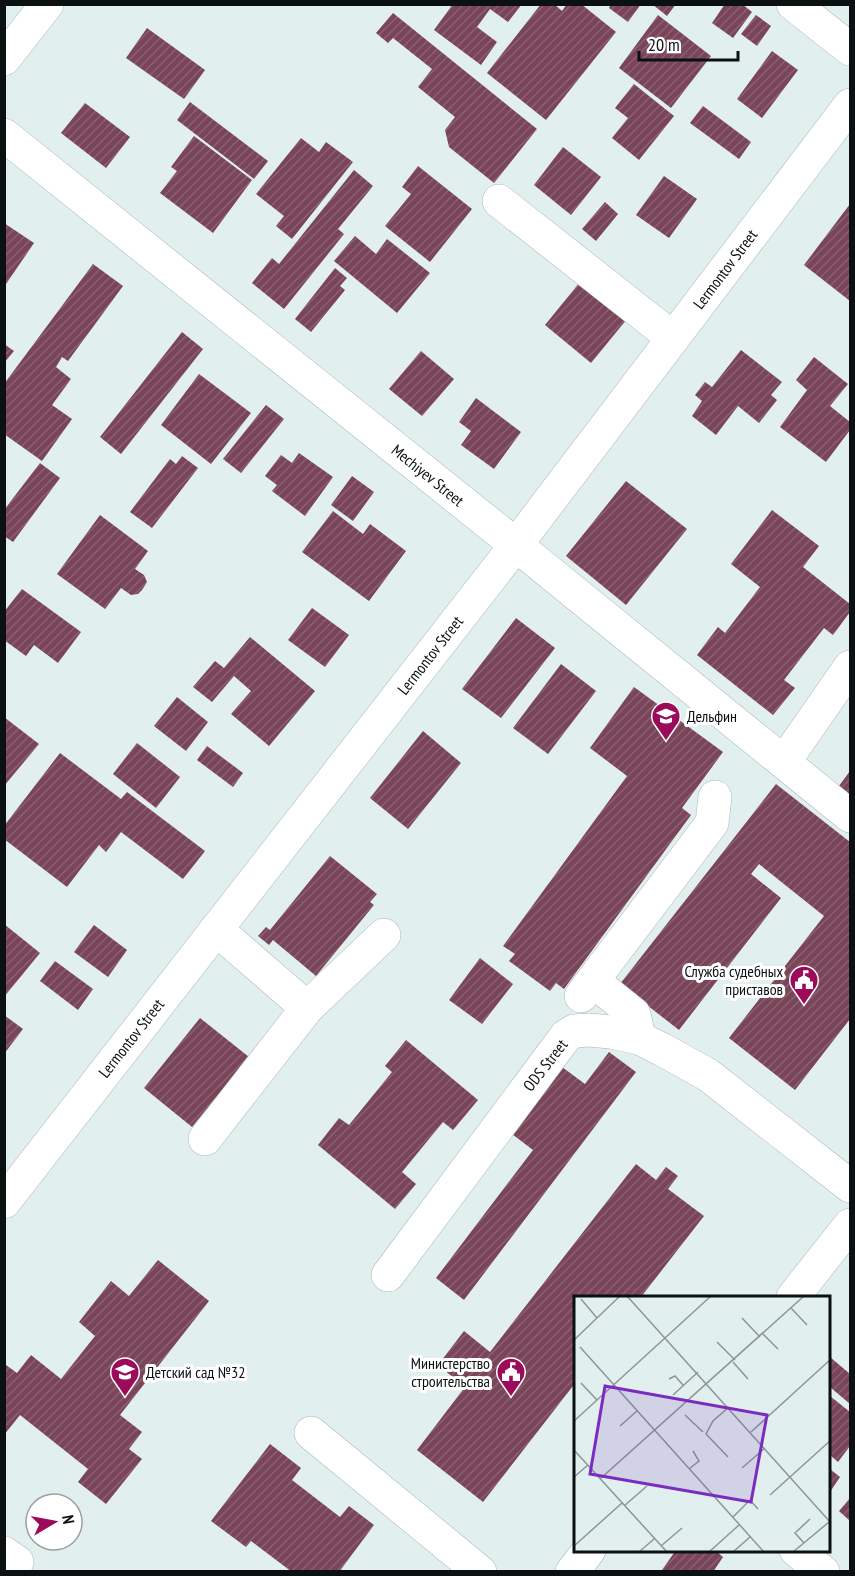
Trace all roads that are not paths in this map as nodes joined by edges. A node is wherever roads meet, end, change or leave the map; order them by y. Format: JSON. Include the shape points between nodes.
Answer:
{"nodes":[{"id":1,"x":47,"y":4,"type":"edge"},
{"id":2,"x":793,"y":4,"type":"edge"},
{"id":3,"x":850,"y":49,"type":"edge"},
{"id":4,"x":4,"y":59,"type":"edge"},
{"id":5,"x":850,"y":105,"type":"edge"},
{"id":6,"x":4,"y":135,"type":"edge"},
{"id":7,"x":499,"y":201,"type":"dead end"},
{"id":8,"x":673,"y":338,"type":"junction"},
{"id":9,"x":516,"y":545,"type":"junction"},
{"id":10,"x":850,"y":667,"type":"edge"},
{"id":11,"x":784,"y":762,"type":"junction"},
{"id":12,"x":716,"y":797,"type":"dead end"},
{"id":13,"x":850,"y":816,"type":"edge"},
{"id":14,"x":216,"y":929,"type":"junction"},
{"id":15,"x":384,"y":935,"type":"dead end"},
{"id":16,"x":307,"y":1008,"type":"junction"},
{"id":17,"x":639,"y":1038,"type":"junction"},
{"id":18,"x":205,"y":1139,"type":"dead end"},
{"id":19,"x":850,"y":1186,"type":"edge"},
{"id":20,"x":4,"y":1202,"type":"edge"},
{"id":21,"x":850,"y":1224,"type":"edge"},
{"id":22,"x":388,"y":1275,"type":"dead end"},
{"id":23,"x":795,"y":1296,"type":"edge"},
{"id":24,"x":311,"y":1433,"type":"dead end"},
{"id":25,"x":588,"y":1552,"type":"edge"},
{"id":26,"x":797,"y":1552,"type":"edge"},
{"id":27,"x":4,"y":1553,"type":"edge"},
{"id":28,"x":10,"y":1572,"type":"edge"},
{"id":29,"x":480,"y":1572,"type":"edge"},
{"id":30,"x":572,"y":1572,"type":"edge"},
{"id":31,"x":823,"y":1572,"type":"edge"}],
"edges":[{"from":1,"to":4,"type":"street"},
{"from":2,"to":3,"type":"street"},
{"from":5,"to":8,"type":"street","name":"Lermontov Street"},
{"from":6,"to":9,"type":"street","name":"Mechiyev Street"},
{"from":7,"to":8,"type":"street"},
{"from":8,"to":9,"type":"street","name":"Lermontov Street"},
{"from":9,"to":11,"type":"street","name":"Mechiyev Street"},
{"from":9,"to":14,"type":"street","name":"Lermontov Street"},
{"from":10,"to":11,"type":"street"},
{"from":11,"to":13,"type":"street","name":"Mechiyev Street"},
{"from":12,"to":17,"type":"street","via":[[712,823],[587,988],[634,1014]]},
{"from":14,"to":16,"type":"street"},
{"from":14,"to":20,"type":"street","name":"Lermontov Street"},
{"from":15,"to":16,"type":"street"},
{"from":16,"to":18,"type":"street"},
{"from":17,"to":19,"type":"street","name":"ODS Street","via":[[708,1075]]},
{"from":17,"to":22,"type":"street","name":"ODS Street","via":[[589,1030],[574,1030],[566,1036]]},
{"from":21,"to":23,"type":"street"},
{"from":24,"to":29,"type":"street"},
{"from":25,"to":30,"type":"street"},
{"from":26,"to":31,"type":"street"},
{"from":27,"to":28,"type":"street","via":[[17,1562]]}]}
